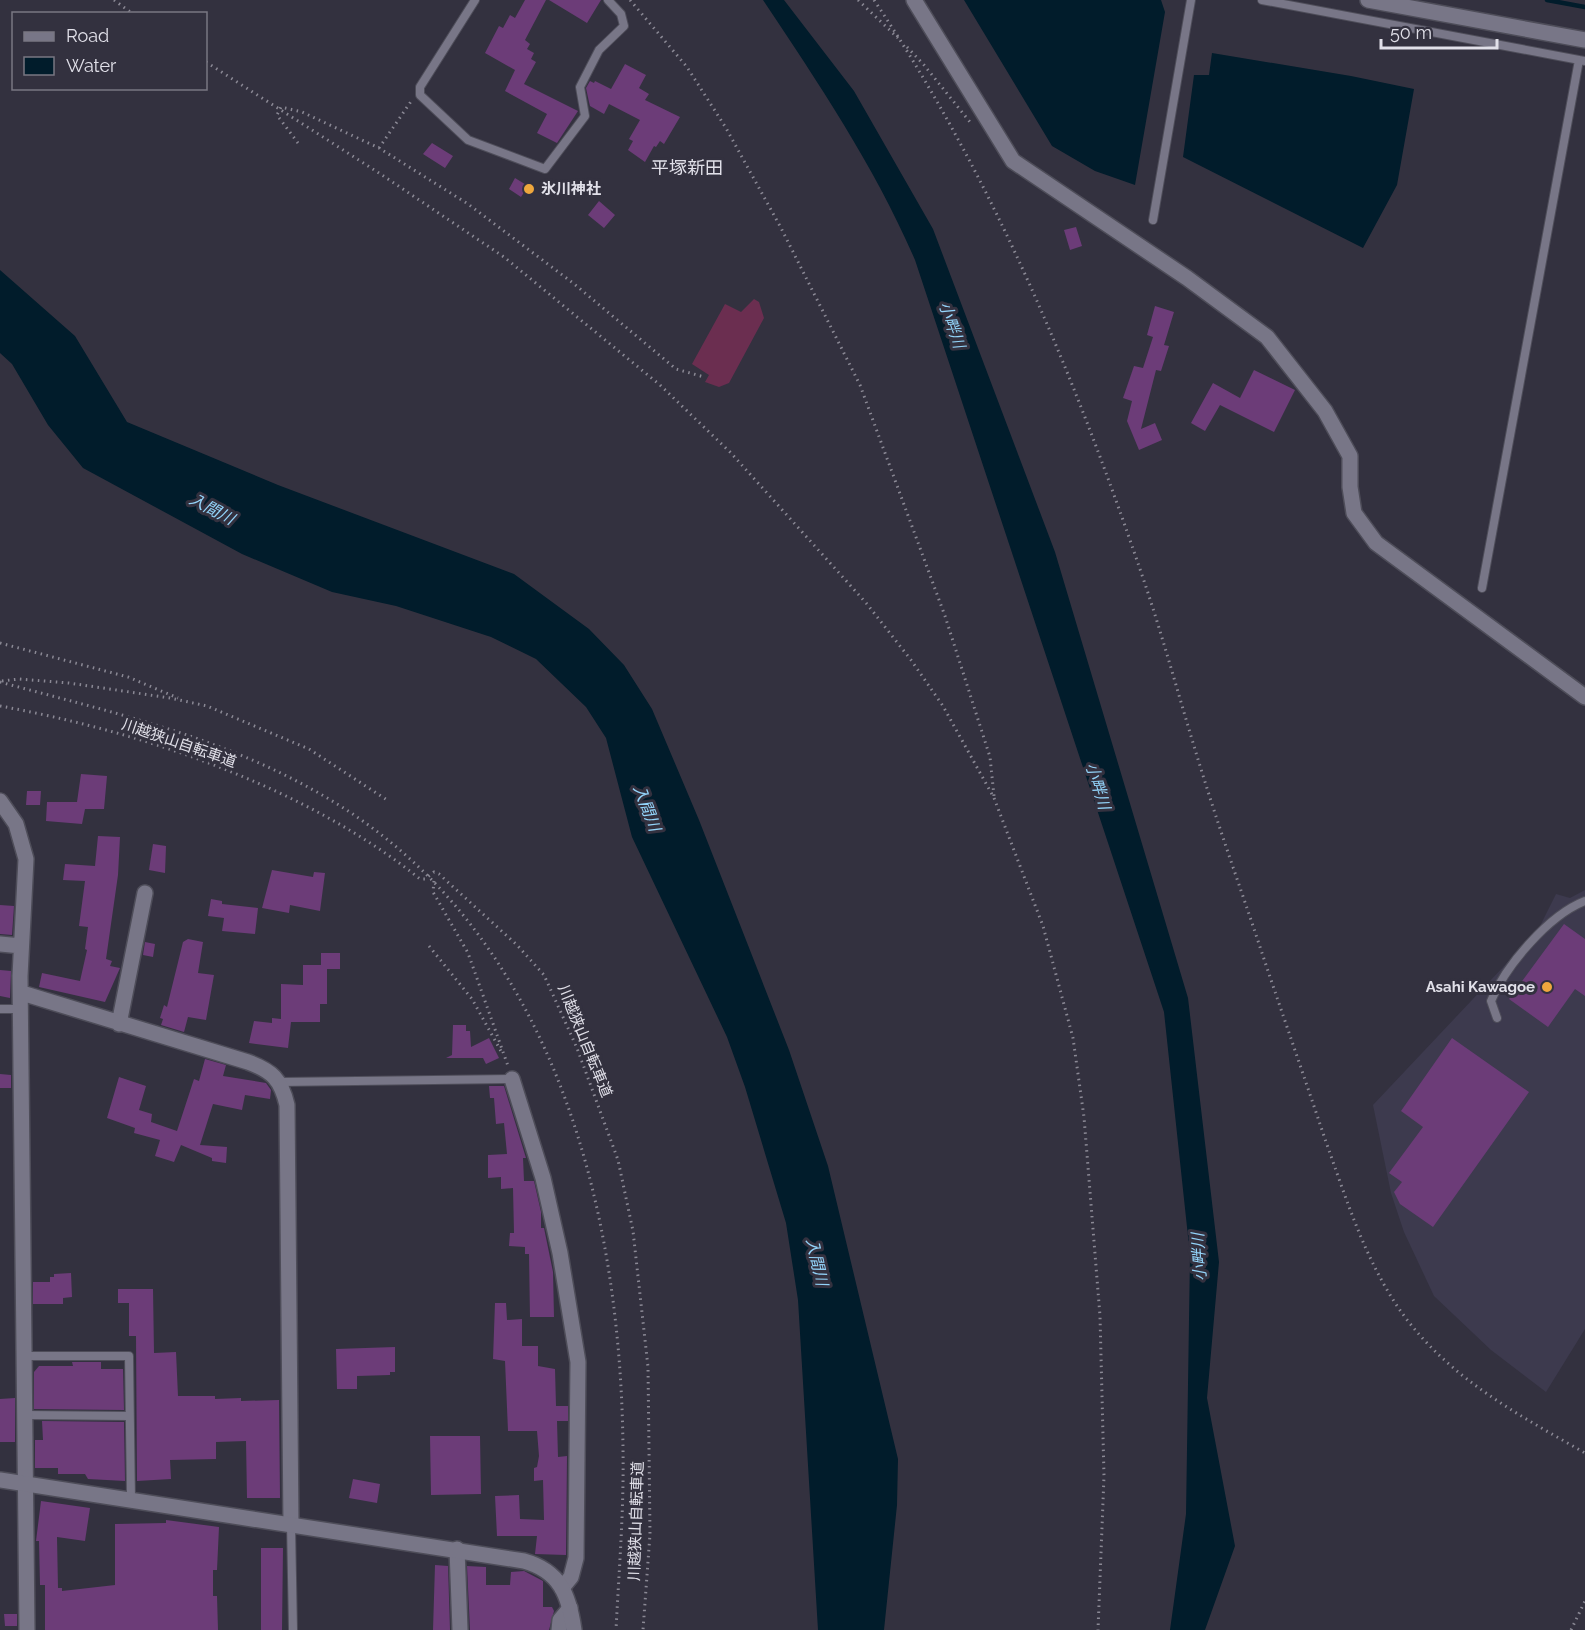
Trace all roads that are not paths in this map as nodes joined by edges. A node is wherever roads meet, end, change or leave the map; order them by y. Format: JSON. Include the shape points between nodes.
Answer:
{"nodes":[{"id":1,"x":475,"y":0,"type":"edge"},
{"id":2,"x":608,"y":0,"type":"edge"},
{"id":3,"x":914,"y":0,"type":"edge"},
{"id":4,"x":1191,"y":0,"type":"edge"},
{"id":5,"x":1262,"y":0,"type":"edge"},
{"id":6,"x":1368,"y":0,"type":"edge"},
{"id":7,"x":1585,"y":40,"type":"edge"},
{"id":8,"x":1582,"y":61,"type":"edge"},
{"id":9,"x":1153,"y":220,"type":"dead end"},
{"id":10,"x":1482,"y":588,"type":"dead end"},
{"id":11,"x":1585,"y":697,"type":"edge"},
{"id":12,"x":0,"y":801,"type":"edge"},
{"id":13,"x":145,"y":893,"type":"dead end"},
{"id":14,"x":1585,"y":901,"type":"edge"},
{"id":15,"x":0,"y":944,"type":"edge"},
{"id":16,"x":21,"y":946,"type":"junction"},
{"id":17,"x":22,"y":993,"type":"junction"},
{"id":18,"x":0,"y":1009,"type":"edge"},
{"id":19,"x":22,"y":1009,"type":"junction"},
{"id":20,"x":1497,"y":1018,"type":"dead end"},
{"id":21,"x":119,"y":1023,"type":"junction"},
{"id":22,"x":512,"y":1079,"type":"joint"},
{"id":23,"x":279,"y":1082,"type":"junction"},
{"id":24,"x":25,"y":1356,"type":"junction"},
{"id":25,"x":26,"y":1415,"type":"junction"},
{"id":26,"x":129,"y":1416,"type":"junction"},
{"id":27,"x":0,"y":1480,"type":"edge"},
{"id":28,"x":26,"y":1484,"type":"junction"},
{"id":29,"x":131,"y":1500,"type":"junction"},
{"id":30,"x":291,"y":1526,"type":"junction"},
{"id":31,"x":457,"y":1549,"type":"junction"},
{"id":32,"x":562,"y":1588,"type":"junction"},
{"id":33,"x":570,"y":1608,"type":"junction"},
{"id":34,"x":27,"y":1630,"type":"edge"},
{"id":35,"x":293,"y":1630,"type":"edge"},
{"id":36,"x":460,"y":1630,"type":"edge"},
{"id":37,"x":559,"y":1630,"type":"edge"},
{"id":38,"x":574,"y":1630,"type":"edge"}],
"edges":[{"from":1,"to":2,"type":"lane","via":[[418,91],[468,140],[545,169],[585,116],[580,87],[599,50],[624,26],[621,14]]},
{"from":3,"to":11,"type":"street","via":[[1013,161],[1267,337],[1325,411],[1350,456],[1354,513],[1376,543]]},
{"from":4,"to":9,"type":"lane"},
{"from":5,"to":8,"type":"lane"},
{"from":6,"to":7,"type":"street"},
{"from":8,"to":10,"type":"lane"},
{"from":12,"to":16,"type":"street","via":[[16,824],[26,859]]},
{"from":13,"to":21,"type":"street"},
{"from":14,"to":20,"type":"lane","via":[[1566,909],[1515,962],[1491,1001]]},
{"from":15,"to":16,"type":"street"},
{"from":16,"to":17,"type":"street"},
{"from":17,"to":19,"type":"street"},
{"from":17,"to":21,"type":"street"},
{"from":18,"to":19,"type":"lane"},
{"from":19,"to":24,"type":"street"},
{"from":21,"to":23,"type":"street","via":[[248,1062],[268,1070]]},
{"from":22,"to":23,"type":"lane"},
{"from":22,"to":32,"type":"street","via":[[550,1210],[578,1362],[576,1558],[571,1577]]},
{"from":23,"to":30,"type":"street","via":[[286,1105]]},
{"from":24,"to":25,"type":"street"},
{"from":24,"to":26,"type":"lane","via":[[129,1356]]},
{"from":25,"to":26,"type":"lane"},
{"from":25,"to":28,"type":"street"},
{"from":26,"to":29,"type":"lane"},
{"from":27,"to":28,"type":"street"},
{"from":28,"to":29,"type":"street"},
{"from":28,"to":34,"type":"street"},
{"from":29,"to":30,"type":"street"},
{"from":30,"to":31,"type":"street"},
{"from":30,"to":35,"type":"lane"},
{"from":31,"to":32,"type":"street","via":[[537,1564],[550,1572]]},
{"from":31,"to":36,"type":"street"},
{"from":32,"to":33,"type":"street"},
{"from":33,"to":37,"type":"street","via":[[560,1620]]},
{"from":33,"to":38,"type":"street"}]}
